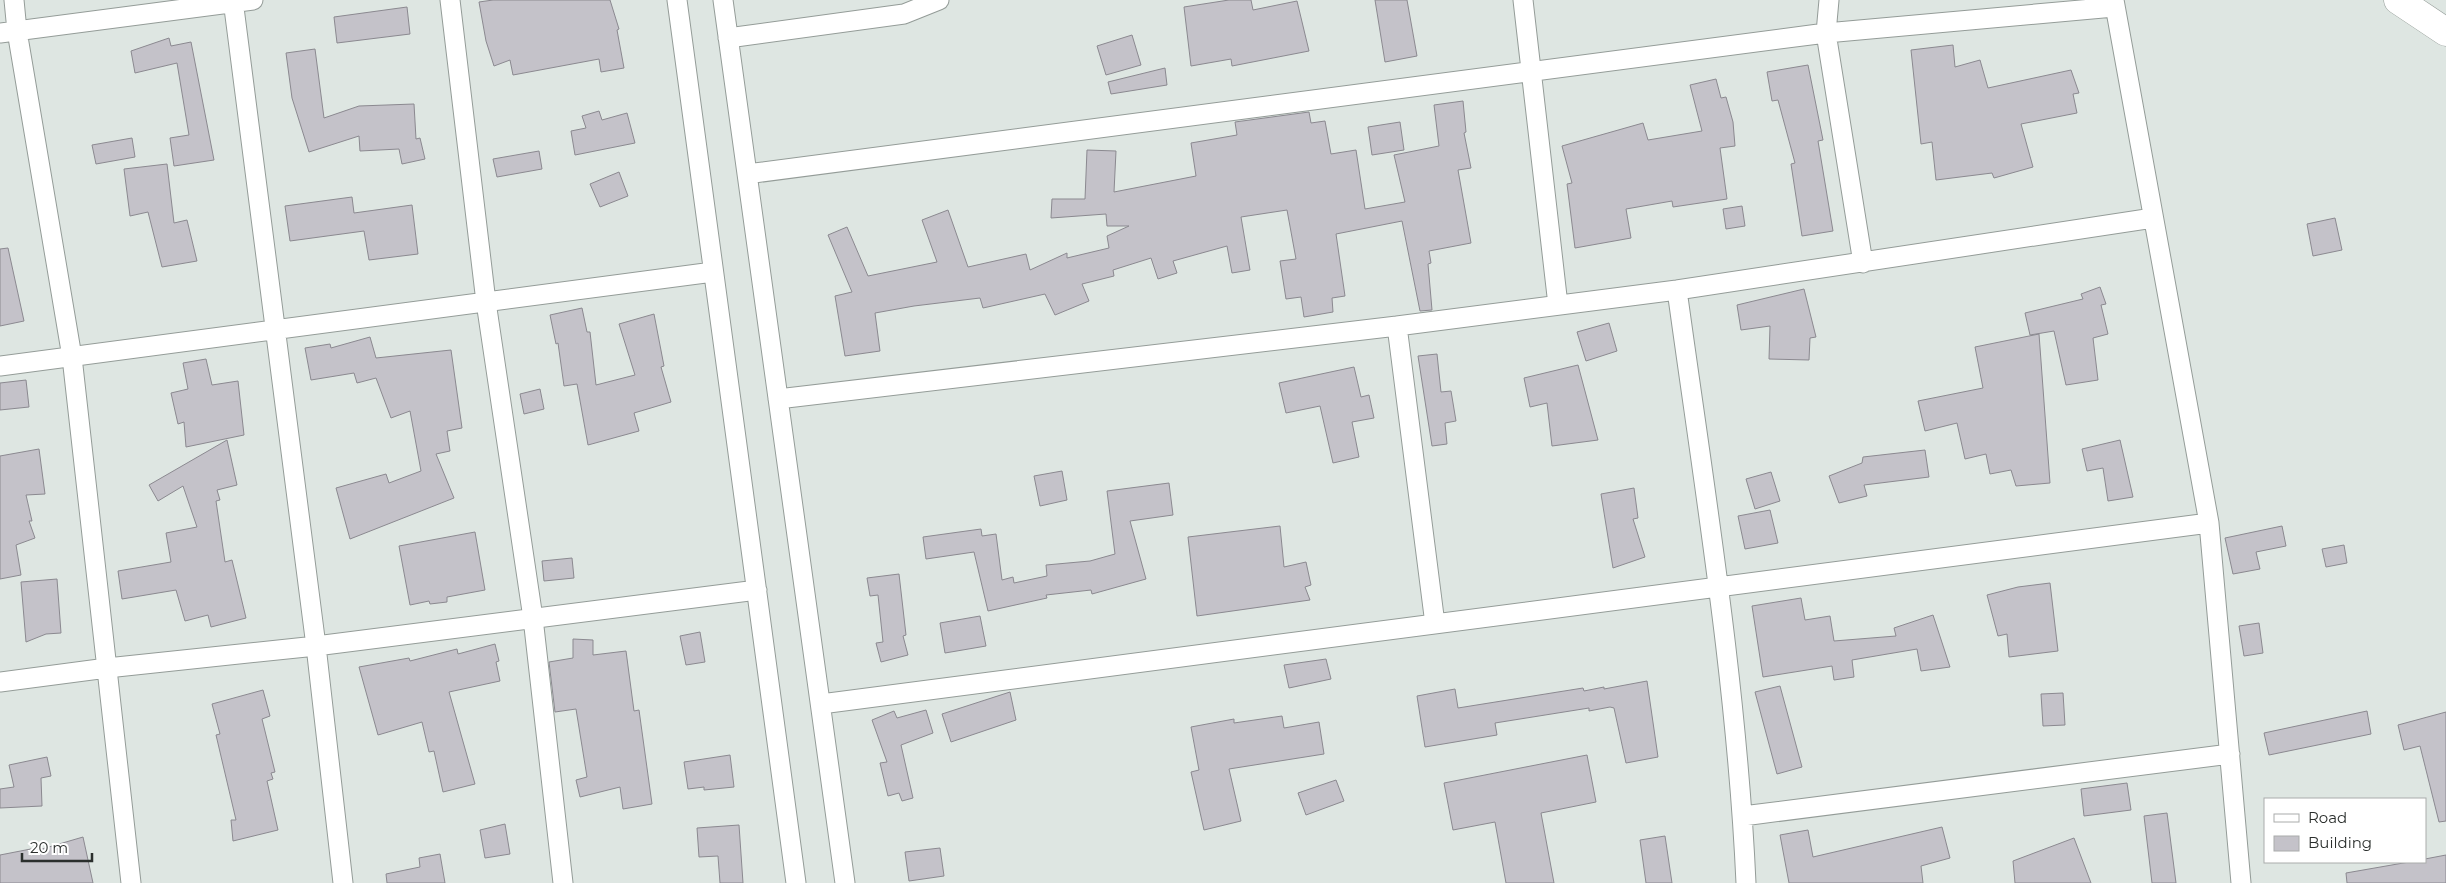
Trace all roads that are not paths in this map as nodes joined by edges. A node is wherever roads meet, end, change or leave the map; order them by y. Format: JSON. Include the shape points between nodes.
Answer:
{"nodes":[{"id":1,"x":14,"y":0,"type":"edge"},
{"id":2,"x":253,"y":0,"type":"edge"},
{"id":3,"x":450,"y":0,"type":"edge"},
{"id":4,"x":676,"y":0,"type":"edge"},
{"id":5,"x":723,"y":0,"type":"edge"},
{"id":6,"x":939,"y":0,"type":"edge"},
{"id":7,"x":1522,"y":0,"type":"edge"},
{"id":8,"x":1829,"y":0,"type":"edge"},
{"id":9,"x":2398,"y":0,"type":"edge"},
{"id":10,"x":233,"y":1,"type":"edge"},
{"id":11,"x":2114,"y":3,"type":"edge"},
{"id":12,"x":8,"y":32,"type":"edge"},
{"id":13,"x":2446,"y":32,"type":"edge"},
{"id":14,"x":1826,"y":33,"type":"junction"},
{"id":15,"x":728,"y":38,"type":"junction"},
{"id":16,"x":1530,"y":71,"type":"junction"},
{"id":17,"x":747,"y":174,"type":"junction"},
{"id":18,"x":2153,"y":218,"type":"junction"},
{"id":19,"x":1863,"y":263,"type":"junction"},
{"id":20,"x":713,"y":272,"type":"junction"},
{"id":21,"x":1677,"y":290,"type":"junction"},
{"id":22,"x":486,"y":302,"type":"junction"},
{"id":23,"x":1558,"y":305,"type":"junction"},
{"id":24,"x":1397,"y":326,"type":"junction"},
{"id":25,"x":276,"y":330,"type":"junction"},
{"id":26,"x":72,"y":357,"type":"junction"},
{"id":27,"x":0,"y":366,"type":"edge"},
{"id":28,"x":778,"y":399,"type":"junction"},
{"id":29,"x":2209,"y":523,"type":"junction"},
{"id":30,"x":1718,"y":587,"type":"junction"},
{"id":31,"x":757,"y":590,"type":"junction"},
{"id":32,"x":533,"y":618,"type":"junction"},
{"id":33,"x":1435,"y":624,"type":"junction"},
{"id":34,"x":316,"y":646,"type":"junction"},
{"id":35,"x":107,"y":668,"type":"junction"},
{"id":36,"x":0,"y":682,"type":"edge"},
{"id":37,"x":821,"y":704,"type":"junction"},
{"id":38,"x":2230,"y":754,"type":"junction"},
{"id":39,"x":1743,"y":816,"type":"junction"},
{"id":40,"x":131,"y":883,"type":"edge"},
{"id":41,"x":343,"y":883,"type":"edge"},
{"id":42,"x":562,"y":883,"type":"edge"},
{"id":43,"x":796,"y":883,"type":"edge"},
{"id":44,"x":845,"y":883,"type":"edge"},
{"id":45,"x":1746,"y":883,"type":"edge"},
{"id":46,"x":2242,"y":883,"type":"edge"}],
"edges":[{"from":1,"to":12,"type":"street"},
{"from":2,"to":10,"type":"street"},
{"from":3,"to":22,"type":"street"},
{"from":4,"to":20,"type":"street"},
{"from":5,"to":15,"type":"street"},
{"from":6,"to":15,"type":"street","via":[[904,14]]},
{"from":7,"to":16,"type":"street"},
{"from":8,"to":14,"type":"street"},
{"from":9,"to":13,"type":"highway"},
{"from":10,"to":12,"type":"street"},
{"from":10,"to":25,"type":"street"},
{"from":11,"to":14,"type":"street"},
{"from":11,"to":18,"type":"street"},
{"from":12,"to":26,"type":"street"},
{"from":14,"to":16,"type":"street"},
{"from":14,"to":19,"type":"street"},
{"from":15,"to":17,"type":"street"},
{"from":16,"to":17,"type":"street"},
{"from":16,"to":23,"type":"street"},
{"from":17,"to":28,"type":"street"},
{"from":18,"to":19,"type":"street"},
{"from":18,"to":29,"type":"street"},
{"from":19,"to":21,"type":"street"},
{"from":20,"to":22,"type":"street"},
{"from":20,"to":31,"type":"street"},
{"from":21,"to":23,"type":"street"},
{"from":21,"to":30,"type":"street"},
{"from":22,"to":25,"type":"street"},
{"from":22,"to":32,"type":"street"},
{"from":23,"to":24,"type":"street"},
{"from":24,"to":28,"type":"street"},
{"from":24,"to":33,"type":"street"},
{"from":25,"to":26,"type":"street"},
{"from":25,"to":34,"type":"street"},
{"from":26,"to":27,"type":"street"},
{"from":26,"to":35,"type":"street"},
{"from":28,"to":37,"type":"street"},
{"from":29,"to":30,"type":"street"},
{"from":29,"to":38,"type":"street"},
{"from":30,"to":33,"type":"street"},
{"from":30,"to":39,"type":"street"},
{"from":31,"to":32,"type":"street"},
{"from":31,"to":43,"type":"street"},
{"from":32,"to":34,"type":"street"},
{"from":32,"to":42,"type":"street"},
{"from":33,"to":37,"type":"street"},
{"from":34,"to":35,"type":"street"},
{"from":34,"to":41,"type":"street"},
{"from":35,"to":36,"type":"street"},
{"from":35,"to":40,"type":"street"},
{"from":37,"to":44,"type":"street"},
{"from":38,"to":39,"type":"street"},
{"from":38,"to":46,"type":"street"},
{"from":39,"to":45,"type":"street"}]}
